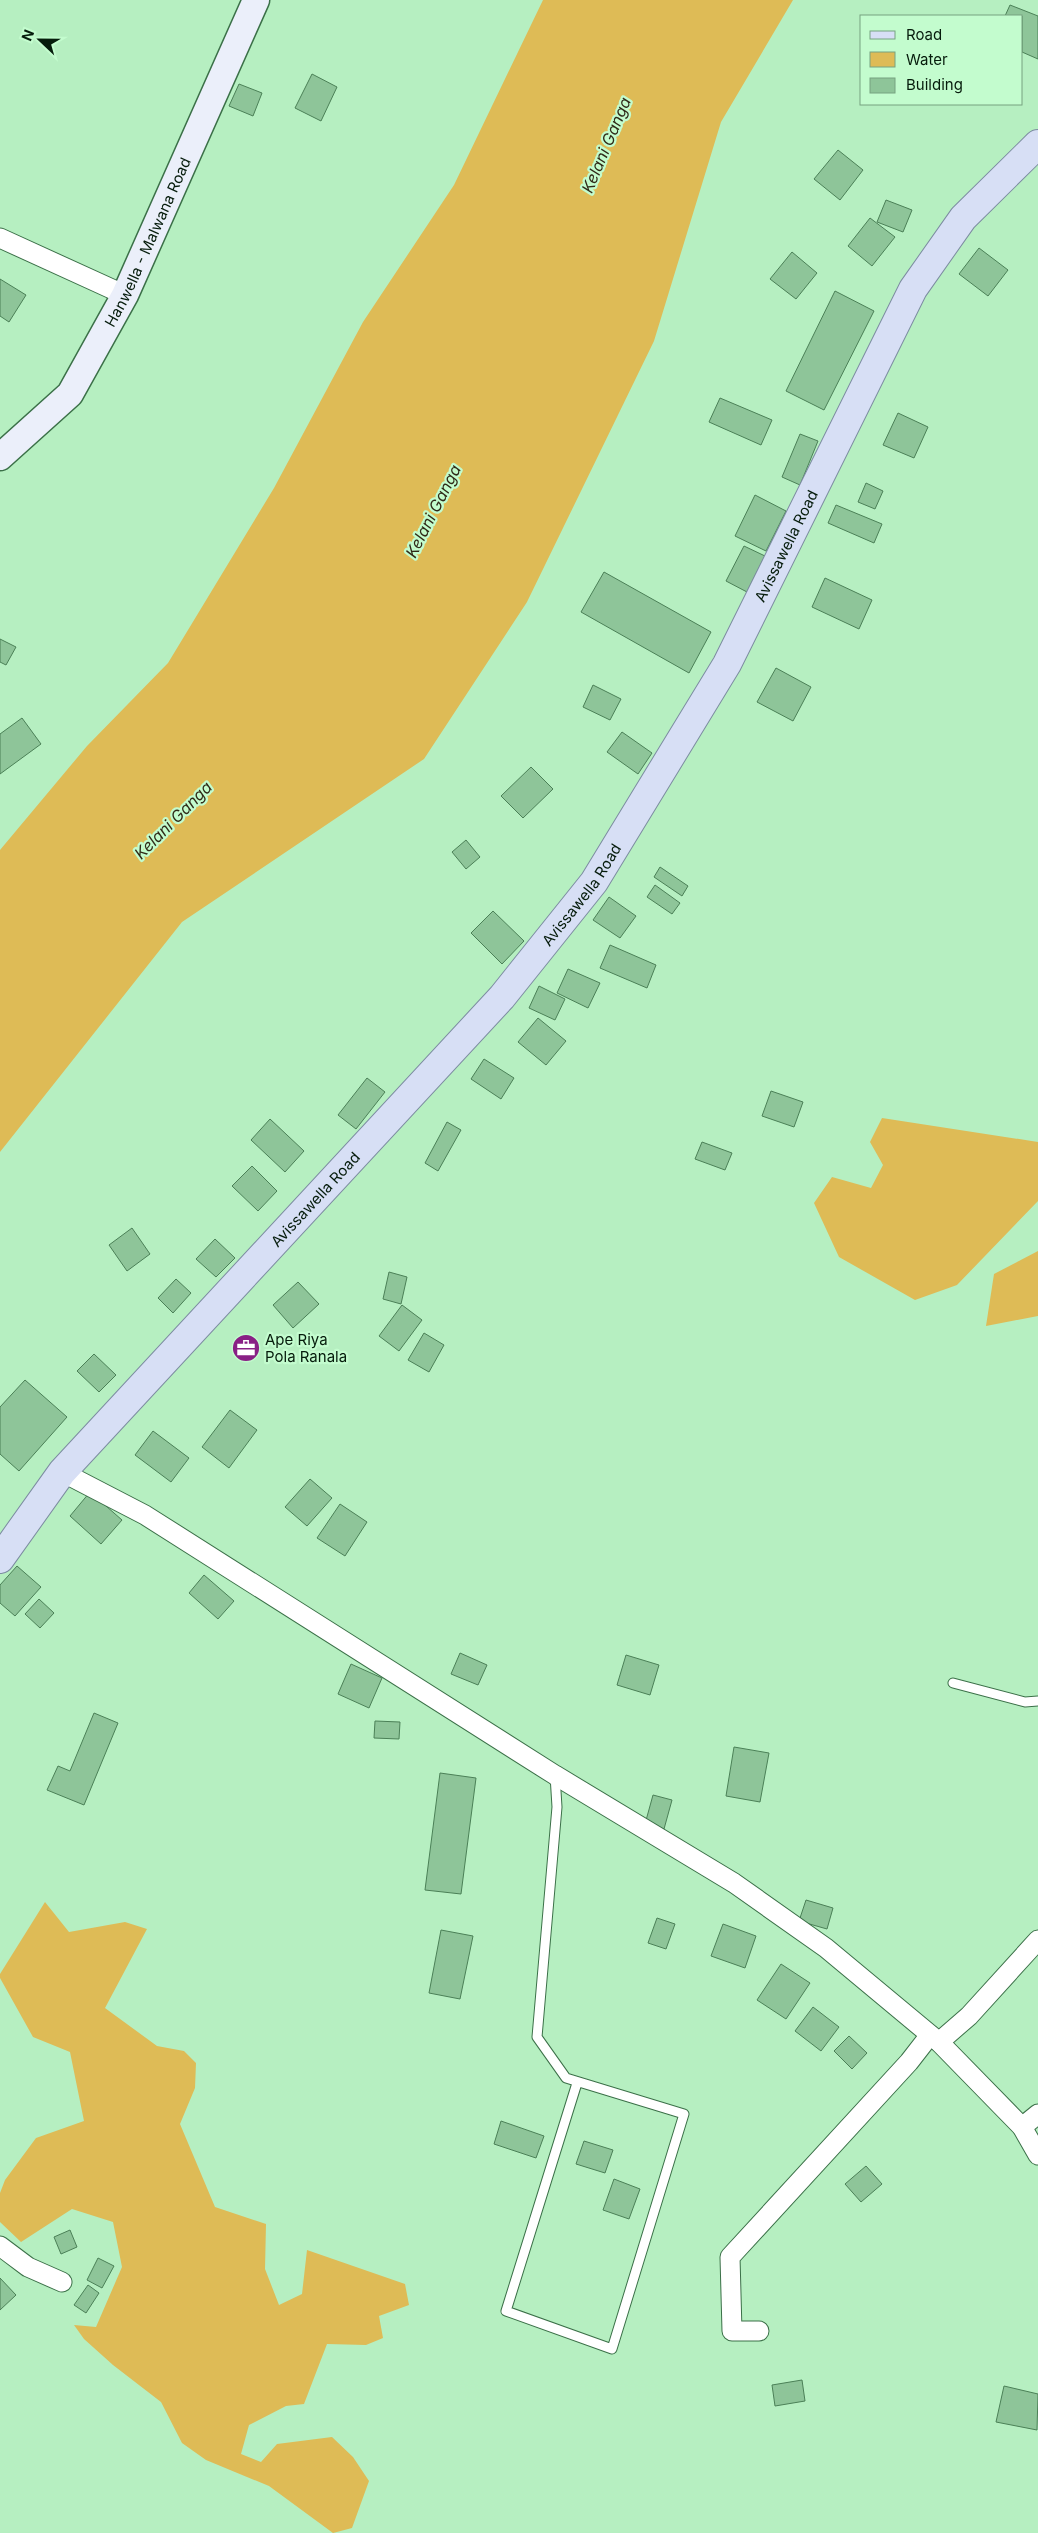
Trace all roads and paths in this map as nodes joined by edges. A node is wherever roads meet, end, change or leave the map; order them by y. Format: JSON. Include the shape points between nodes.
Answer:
{"nodes":[{"id":1,"x":256,"y":0,"type":"edge"},
{"id":2,"x":1038,"y":144,"type":"edge"},
{"id":3,"x":0,"y":238,"type":"edge"},
{"id":4,"x":125,"y":295,"type":"junction"},
{"id":5,"x":0,"y":457,"type":"edge"},
{"id":6,"x":62,"y":1472,"type":"junction"},
{"id":7,"x":0,"y":1559,"type":"edge"},
{"id":8,"x":953,"y":1683,"type":"dead end"},
{"id":9,"x":1038,"y":1701,"type":"edge"},
{"id":10,"x":555,"y":1775,"type":"junction"},
{"id":11,"x":1038,"y":1940,"type":"edge"},
{"id":12,"x":934,"y":2039,"type":"junction"},
{"id":13,"x":577,"y":2083,"type":"junction"},
{"id":14,"x":1038,"y":2114,"type":"edge"},
{"id":15,"x":1022,"y":2127,"type":"junction"},
{"id":16,"x":1038,"y":2155,"type":"edge"},
{"id":17,"x":0,"y":2246,"type":"edge"},
{"id":18,"x":62,"y":2282,"type":"dead end"},
{"id":19,"x":759,"y":2331,"type":"dead end"}],
"edges":[{"from":1,"to":4,"type":"street","name":"Hanwella - Malwana Road"},
{"from":2,"to":6,"type":"main road","name":"Avissawella Road","via":[[963,218],[913,290],[726,664],[594,882],[502,997]]},
{"from":3,"to":4,"type":"street"},
{"from":4,"to":5,"type":"street","name":"Hanwella - Malwana Road","via":[[70,394]]},
{"from":6,"to":7,"type":"main road","name":"Avissawella Road"},
{"from":6,"to":10,"type":"street","via":[[145,1516]]},
{"from":8,"to":9,"type":"lane","via":[[1025,1702]]},
{"from":10,"to":12,"type":"street","via":[[734,1883],[826,1948]]},
{"from":10,"to":13,"type":"lane","via":[[557,1806],[537,2037],[566,2078]]},
{"from":11,"to":12,"type":"street","via":[[969,2016]]},
{"from":12,"to":15,"type":"street"},
{"from":12,"to":19,"type":"street","via":[[730,2257],[732,2331]]},
{"from":13,"to":13,"type":"lane","via":[[506,2311],[612,2349],[684,2114]]},
{"from":14,"to":15,"type":"street"},
{"from":15,"to":16,"type":"street"},
{"from":17,"to":18,"type":"street","via":[[28,2267]]}]}
